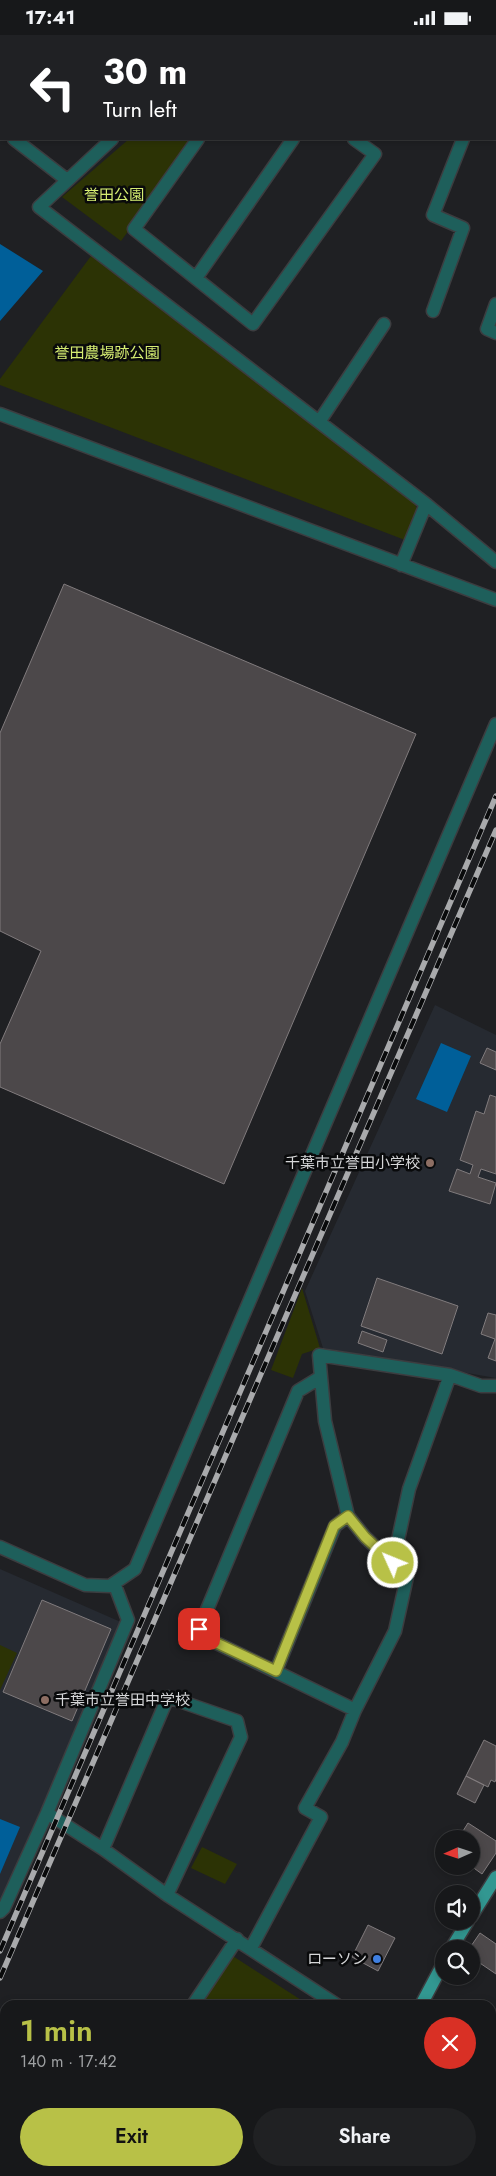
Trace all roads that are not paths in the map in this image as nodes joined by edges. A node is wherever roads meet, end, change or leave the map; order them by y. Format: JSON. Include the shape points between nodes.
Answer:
{"nodes":[{"id":1,"x":15,"y":140,"type":"edge"},
{"id":2,"x":111,"y":140,"type":"edge"},
{"id":3,"x":197,"y":140,"type":"edge"},
{"id":4,"x":292,"y":140,"type":"edge"},
{"id":5,"x":355,"y":140,"type":"edge"},
{"id":6,"x":463,"y":140,"type":"edge"},
{"id":7,"x":66,"y":180,"type":"junction"},
{"id":8,"x":196,"y":279,"type":"junction"},
{"id":9,"x":496,"y":304,"type":"edge"},
{"id":10,"x":433,"y":311,"type":"dead end"},
{"id":11,"x":384,"y":324,"type":"dead end"},
{"id":12,"x":496,"y":333,"type":"edge"},
{"id":13,"x":0,"y":414,"type":"edge"},
{"id":14,"x":319,"y":422,"type":"junction"},
{"id":15,"x":426,"y":504,"type":"junction"},
{"id":16,"x":496,"y":562,"type":"edge"},
{"id":17,"x":402,"y":565,"type":"junction"},
{"id":18,"x":496,"y":600,"type":"edge"},
{"id":19,"x":496,"y":724,"type":"edge"},
{"id":20,"x":450,"y":1375,"type":"junction"},
{"id":21,"x":321,"y":1377,"type":"junction"},
{"id":22,"x":496,"y":1386,"type":"edge"},
{"id":23,"x":348,"y":1516,"type":"junction"},
{"id":24,"x":0,"y":1547,"type":"edge"},
{"id":25,"x":393,"y":1563,"type":"junction"},
{"id":26,"x":114,"y":1583,"type":"junction"},
{"id":27,"x":276,"y":1671,"type":"junction"},
{"id":28,"x":355,"y":1709,"type":"junction"},
{"id":29,"x":47,"y":1813,"type":"junction"},
{"id":30,"x":103,"y":1849,"type":"junction"},
{"id":31,"x":496,"y":1877,"type":"edge"},
{"id":32,"x":167,"y":1895,"type":"junction"},
{"id":33,"x":480,"y":1903,"type":"edge"},
{"id":34,"x":0,"y":1912,"type":"edge"},
{"id":35,"x":236,"y":1939,"type":"junction"},
{"id":36,"x":251,"y":1948,"type":"junction"},
{"id":37,"x":435,"y":1980,"type":"edge"},
{"id":38,"x":196,"y":2000,"type":"edge"},
{"id":39,"x":329,"y":2000,"type":"edge"},
{"id":40,"x":425,"y":2000,"type":"edge"}],
"edges":[{"from":1,"to":7,"type":"street"},
{"from":2,"to":7,"type":"street"},
{"from":3,"to":8,"type":"street","via":[[134,229]]},
{"from":4,"to":8,"type":"street"},
{"from":5,"to":8,"type":"street","via":[[375,154],[253,325]]},
{"from":6,"to":10,"type":"street","via":[[433,215],[463,228]]},
{"from":7,"to":14,"type":"street","via":[[39,207]]},
{"from":9,"to":12,"type":"street","via":[[487,329]]},
{"from":11,"to":14,"type":"street"},
{"from":13,"to":17,"type":"street"},
{"from":14,"to":15,"type":"street"},
{"from":15,"to":16,"type":"street"},
{"from":15,"to":17,"type":"street"},
{"from":17,"to":18,"type":"street"},
{"from":19,"to":26,"type":"street","via":[[134,1569]]},
{"from":20,"to":21,"type":"street","via":[[319,1355]]},
{"from":20,"to":22,"type":"street","via":[[481,1386]]},
{"from":20,"to":25,"type":"street","via":[[409,1489]]},
{"from":21,"to":23,"type":"street","via":[[325,1421]]},
{"from":21,"to":27,"type":"street","via":[[298,1391],[199,1629],[204,1637]]},
{"from":23,"to":25,"type":"street"},
{"from":23,"to":27,"type":"street","via":[[334,1526]]},
{"from":24,"to":26,"type":"street","via":[[85,1585],[110,1586]]},
{"from":25,"to":28,"type":"street","via":[[406,1577],[395,1631]]},
{"from":26,"to":29,"type":"street","via":[[128,1620]]},
{"from":27,"to":28,"type":"street"},
{"from":28,"to":36,"type":"street","via":[[342,1742],[305,1809],[321,1817]]},
{"from":29,"to":30,"type":"street"},
{"from":29,"to":34,"type":"street"},
{"from":30,"to":32,"type":"street"},
{"from":30,"to":32,"type":"street","via":[[168,1697],[237,1721],[241,1737]]},
{"from":31,"to":33,"type":"main road"},
{"from":32,"to":35,"type":"street"},
{"from":35,"to":36,"type":"street"},
{"from":35,"to":38,"type":"street"},
{"from":36,"to":39,"type":"street"},
{"from":37,"to":40,"type":"main road"}]}
